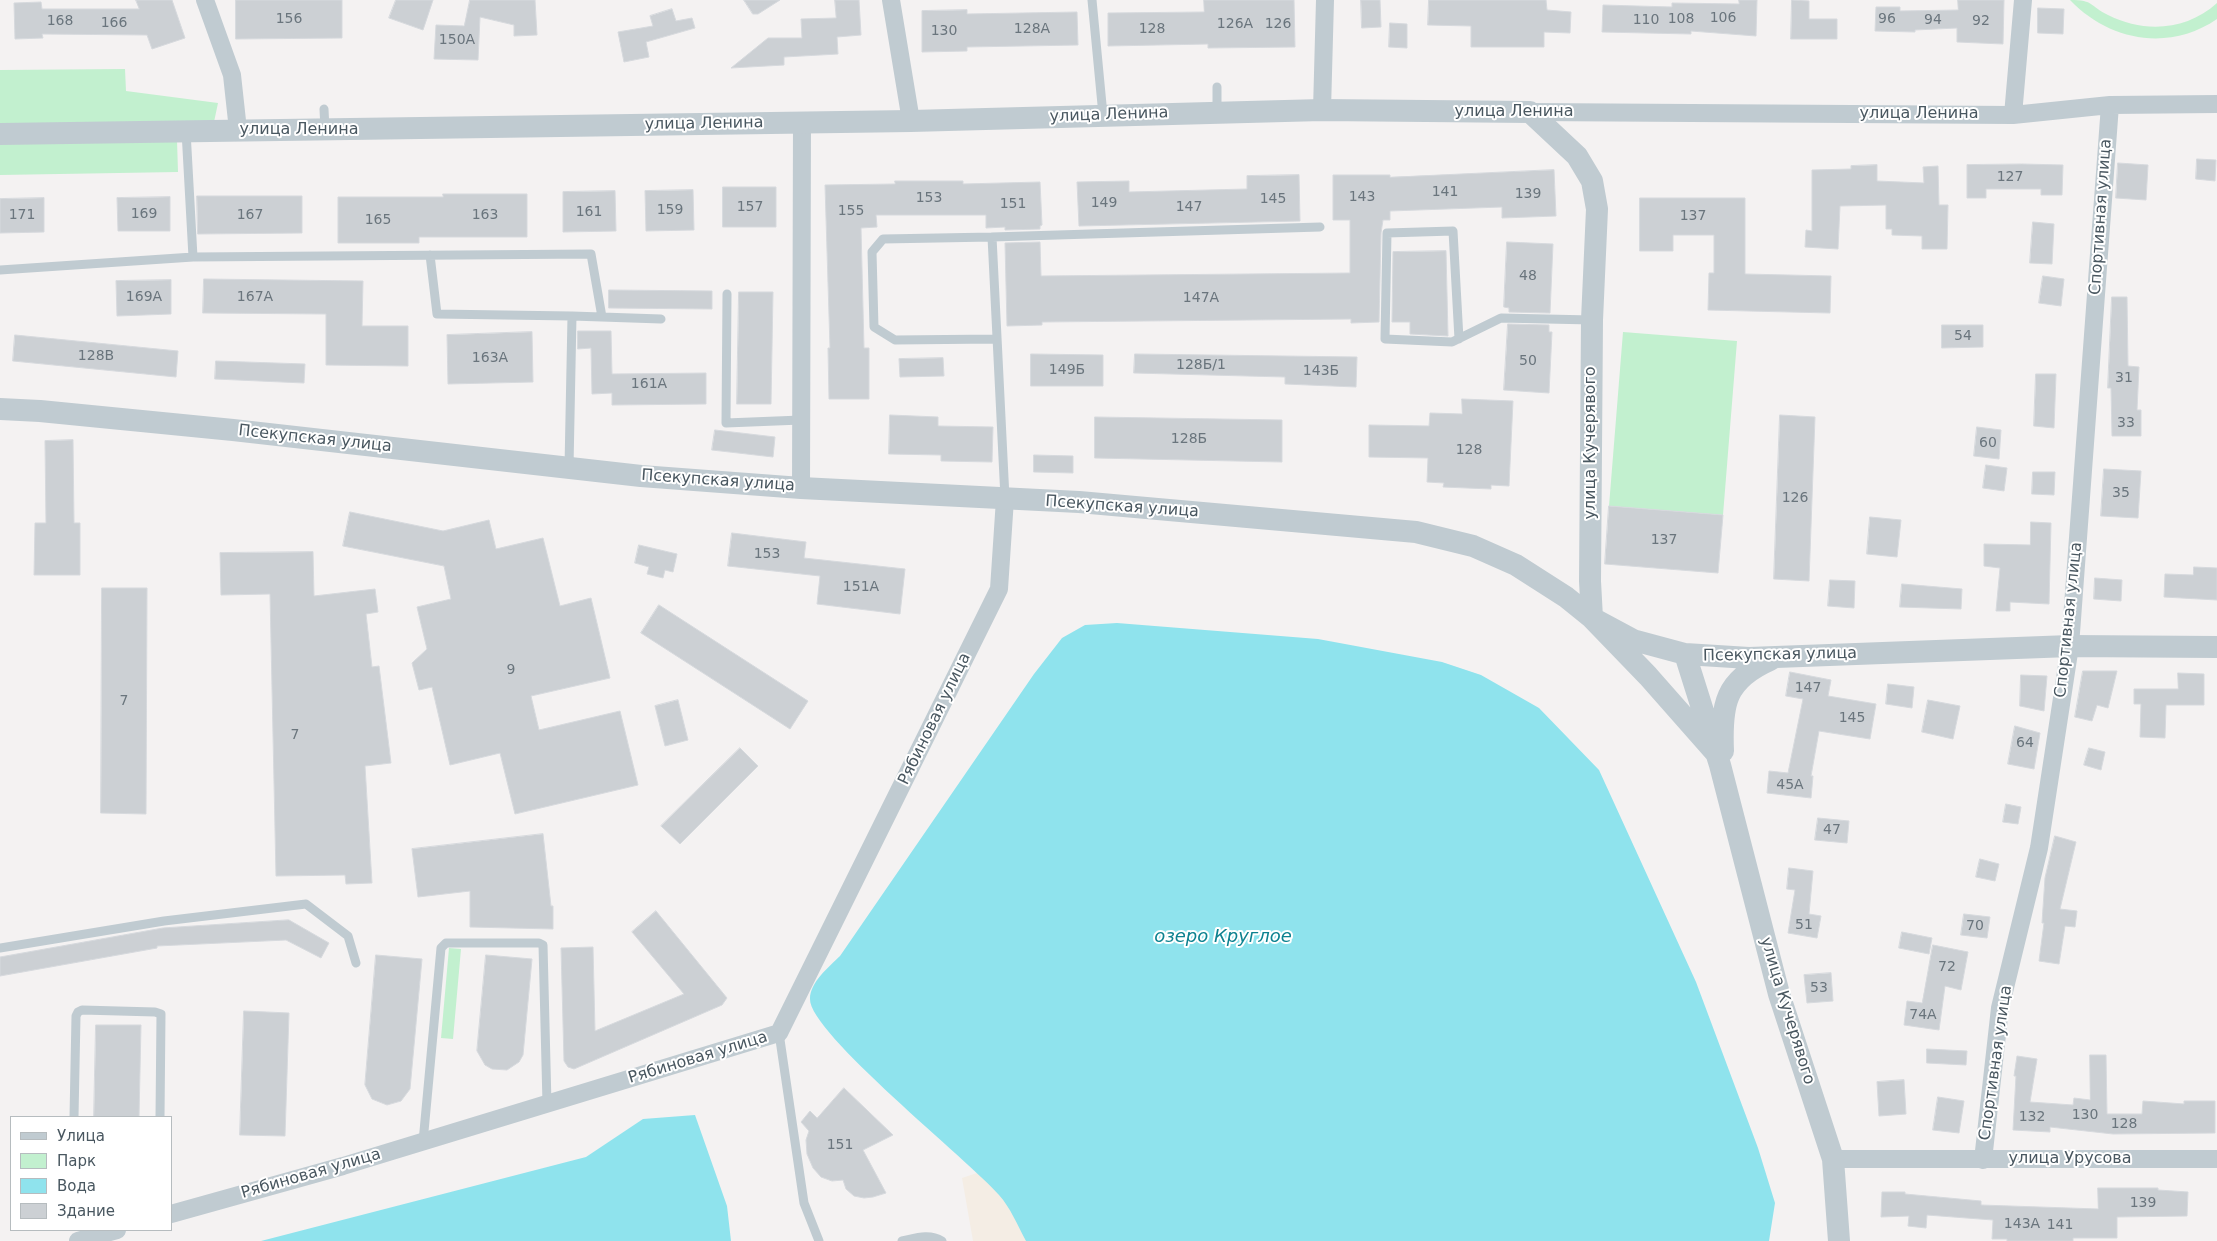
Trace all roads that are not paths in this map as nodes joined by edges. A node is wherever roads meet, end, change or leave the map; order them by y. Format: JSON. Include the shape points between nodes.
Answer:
{"nodes":[{"id":1,"x":204,"y":0,"type":"edge"},
{"id":2,"x":891,"y":0,"type":"edge"},
{"id":3,"x":1092,"y":0,"type":"edge"},
{"id":4,"x":1325,"y":0,"type":"edge"},
{"id":5,"x":2024,"y":0,"type":"edge"},
{"id":6,"x":1217,"y":87,"type":"dead end"},
{"id":7,"x":2217,"y":104,"type":"edge"},
{"id":8,"x":2110,"y":105,"type":"junction"},
{"id":9,"x":1322,"y":110,"type":"junction"},
{"id":10,"x":1217,"y":112,"type":"junction"},
{"id":11,"x":1530,"y":112,"type":"junction"},
{"id":12,"x":2013,"y":115,"type":"junction"},
{"id":13,"x":1103,"y":116,"type":"junction"},
{"id":14,"x":911,"y":121,"type":"junction"},
{"id":15,"x":802,"y":123,"type":"junction"},
{"id":16,"x":238,"y":130,"type":"junction"},
{"id":17,"x":186,"y":131,"type":"junction"},
{"id":18,"x":0,"y":134,"type":"edge"},
{"id":19,"x":1320,"y":227,"type":"dead end"},
{"id":20,"x":992,"y":237,"type":"junction"},
{"id":21,"x":430,"y":255,"type":"junction"},
{"id":22,"x":194,"y":257,"type":"junction"},
{"id":23,"x":0,"y":270,"type":"edge"},
{"id":24,"x":727,"y":294,"type":"dead end"},
{"id":25,"x":572,"y":316,"type":"junction"},
{"id":26,"x":602,"y":317,"type":"junction"},
{"id":27,"x":661,"y":319,"type":"dead end"},
{"id":28,"x":1592,"y":320,"type":"junction"},
{"id":29,"x":996,"y":339,"type":"junction"},
{"id":30,"x":1459,"y":339,"type":"junction"},
{"id":31,"x":0,"y":409,"type":"edge"},
{"id":32,"x":801,"y":420,"type":"junction"},
{"id":33,"x":568,"y":468,"type":"junction"},
{"id":34,"x":801,"y":488,"type":"junction"},
{"id":35,"x":1005,"y":500,"type":"junction"},
{"id":36,"x":1592,"y":618,"type":"junction"},
{"id":37,"x":2070,"y":646,"type":"junction"},
{"id":38,"x":2217,"y":646,"type":"edge"},
{"id":39,"x":1685,"y":654,"type":"junction"},
{"id":40,"x":1777,"y":657,"type":"junction"},
{"id":41,"x":1715,"y":752,"type":"junction"},
{"id":42,"x":1724,"y":782,"type":"junction"},
{"id":43,"x":0,"y":948,"type":"edge"},
{"id":44,"x":356,"y":963,"type":"dead end"},
{"id":45,"x":779,"y":1033,"type":"junction"},
{"id":46,"x":547,"y":1105,"type":"junction"},
{"id":47,"x":74,"y":1116,"type":"edge"},
{"id":48,"x":160,"y":1116,"type":"edge"},
{"id":49,"x":423,"y":1142,"type":"junction"},
{"id":50,"x":1833,"y":1159,"type":"junction"},
{"id":51,"x":2217,"y":1159,"type":"edge"},
{"id":52,"x":1983,"y":1160,"type":"junction"},
{"id":53,"x":172,"y":1214,"type":"edge"},
{"id":54,"x":112,"y":1231,"type":"edge"},
{"id":55,"x":74,"y":1239,"type":"edge"},
{"id":56,"x":819,"y":1241,"type":"edge"},
{"id":57,"x":902,"y":1241,"type":"edge"},
{"id":58,"x":942,"y":1241,"type":"edge"},
{"id":59,"x":1839,"y":1241,"type":"edge"}],
"edges":[{"from":1,"to":16,"type":"street","via":[[232,75]]},
{"from":2,"to":14,"type":"street"},
{"from":3,"to":13,"type":"lane"},
{"from":4,"to":9,"type":"street"},
{"from":5,"to":12,"type":"street"},
{"from":6,"to":10,"type":"lane"},
{"from":7,"to":8,"type":"street","name":"улица Ленина"},
{"from":8,"to":12,"type":"street","name":"улица Ленина"},
{"from":8,"to":37,"type":"street","name":"Спортивная улица"},
{"from":9,"to":10,"type":"street","name":"улица Ленина"},
{"from":9,"to":11,"type":"street","name":"улица Ленина"},
{"from":10,"to":13,"type":"street","name":"улица Ленина"},
{"from":11,"to":12,"type":"street","name":"улица Ленина"},
{"from":11,"to":28,"type":"street","name":"улица Кучерявого","via":[[1577,156],[1592,181],[1597,209]]},
{"from":13,"to":14,"type":"street","name":"улица Ленина"},
{"from":14,"to":15,"type":"street","name":"улица Ленина"},
{"from":15,"to":16,"type":"street","name":"улица Ленина","via":[[325,120]]},
{"from":15,"to":32,"type":"street"},
{"from":16,"to":17,"type":"street","name":"улица Ленина"},
{"from":17,"to":18,"type":"street","name":"улица Ленина"},
{"from":17,"to":22,"type":"lane"},
{"from":19,"to":20,"type":"lane"},
{"from":20,"to":29,"type":"lane"},
{"from":20,"to":29,"type":"lane","via":[[883,238],[872,252],[874,327],[895,340]]},
{"from":21,"to":22,"type":"lane"},
{"from":21,"to":25,"type":"lane","via":[[437,314]]},
{"from":21,"to":26,"type":"lane","via":[[591,254]]},
{"from":22,"to":23,"type":"lane"},
{"from":24,"to":32,"type":"lane","via":[[726,422]]},
{"from":25,"to":26,"type":"lane"},
{"from":25,"to":33,"type":"lane"},
{"from":26,"to":27,"type":"lane"},
{"from":28,"to":30,"type":"lane","via":[[1501,318]]},
{"from":28,"to":36,"type":"street","name":"улица Кучерявого"},
{"from":29,"to":35,"type":"lane"},
{"from":30,"to":30,"type":"lane","via":[[1452,342],[1385,339],[1387,233],[1453,231]]},
{"from":31,"to":33,"type":"street","name":"Псекупская улица","via":[[214,428]]},
{"from":32,"to":34,"type":"street"},
{"from":33,"to":34,"type":"street","name":"Псекупская улица"},
{"from":34,"to":35,"type":"street","name":"Псекупская улица"},
{"from":35,"to":36,"type":"street","name":"Псекупская улица","via":[[1079,502],[1416,532],[1473,546],[1516,565]]},
{"from":35,"to":45,"type":"street","name":"Рябиновая улица","via":[[1000,589]]},
{"from":36,"to":39,"type":"street","name":"Псекупская улица","via":[[1633,640]]},
{"from":36,"to":41,"type":"street","name":"улица Кучерявого"},
{"from":37,"to":38,"type":"street","name":"Псекупская улица"},
{"from":37,"to":40,"type":"street","name":"Псекупская улица"},
{"from":37,"to":52,"type":"street","name":"Спортивная улица","via":[[2039,848],[2000,1008]]},
{"from":39,"to":40,"type":"street","name":"Псекупская улица","via":[[1729,658]]},
{"from":39,"to":41,"type":"street","name":"улица Кучерявого"},
{"from":40,"to":42,"type":"street","name":"улица Кучерявого","via":[[1749,671],[1730,690],[1722,721]]},
{"from":41,"to":42,"type":"street","name":"улица Кучерявого"},
{"from":42,"to":50,"type":"street","name":"улица Кучерявого","via":[[1779,994]]},
{"from":43,"to":44,"type":"lane","via":[[306,904],[348,936]]},
{"from":45,"to":46,"type":"street","name":"Рябиновая улица"},
{"from":45,"to":56,"type":"lane","via":[[804,1203]]},
{"from":46,"to":49,"type":"street","name":"Рябиновая улица"},
{"from":46,"to":49,"type":"lane","via":[[543,944],[446,943],[441,948]]},
{"from":47,"to":48,"type":"lane","via":[[76,1016],[82,1010],[160,1014]]},
{"from":49,"to":53,"type":"street","name":"Рябиновая улица"},
{"from":50,"to":52,"type":"street","name":"улица Урусова"},
{"from":50,"to":59,"type":"street","name":"улица Кучерявого"},
{"from":51,"to":52,"type":"street","name":"улица Урусова"},
{"from":54,"to":55,"type":"street"},
{"from":57,"to":58,"type":"lane","via":[[925,1236],[934,1236]]}]}
